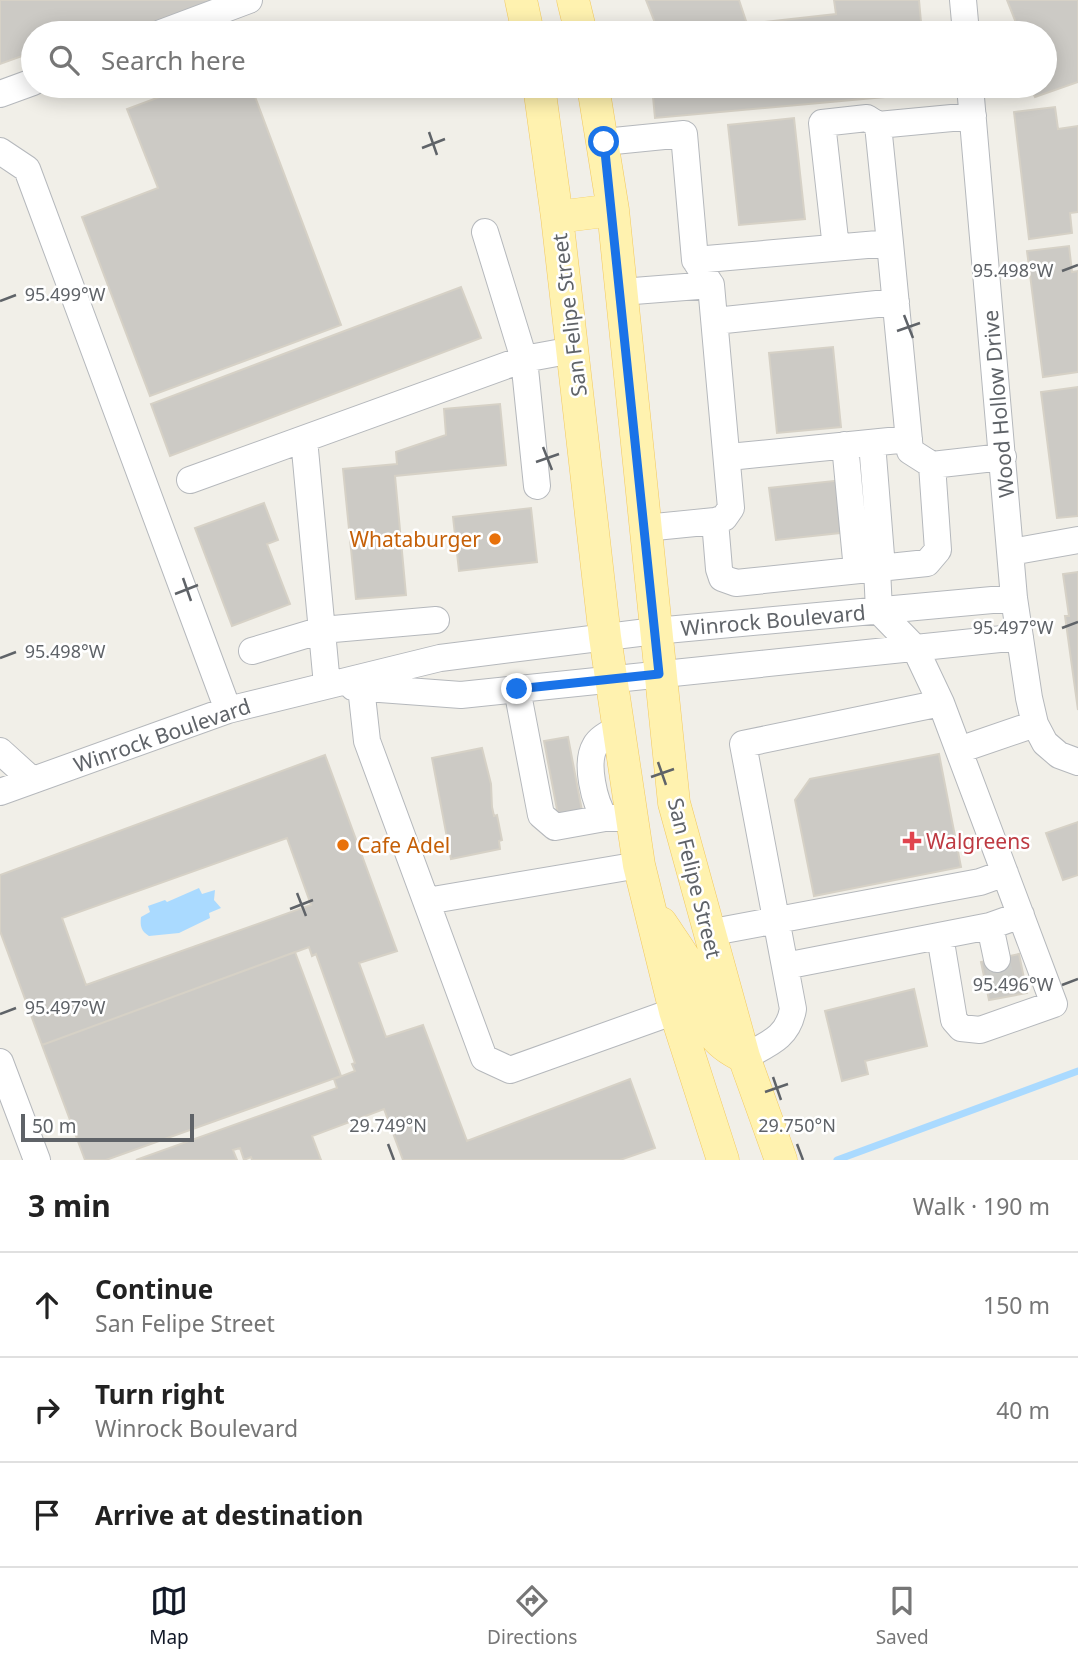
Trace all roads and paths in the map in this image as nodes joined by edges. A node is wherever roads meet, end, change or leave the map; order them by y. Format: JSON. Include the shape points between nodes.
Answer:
{"nodes":[{"id":1,"x":249,"y":0,"type":"edge"},
{"id":2,"x":521,"y":0,"type":"edge"},
{"id":3,"x":573,"y":0,"type":"edge"},
{"id":4,"x":963,"y":0,"type":"edge"},
{"id":5,"x":193,"y":21,"type":"edge"},
{"id":6,"x":525,"y":21,"type":"edge"},
{"id":7,"x":578,"y":21,"type":"edge"},
{"id":8,"x":965,"y":21,"type":"edge"},
{"id":9,"x":21,"y":86,"type":"edge"},
{"id":10,"x":0,"y":94,"type":"edge"},
{"id":11,"x":541,"y":98,"type":"edge"},
{"id":12,"x":595,"y":98,"type":"edge"},
{"id":13,"x":971,"y":98,"type":"edge"},
{"id":14,"x":973,"y":116,"type":"junction"},
{"id":15,"x":878,"y":125,"type":"junction"},
{"id":16,"x":604,"y":142,"type":"junction"},
{"id":17,"x":0,"y":151,"type":"edge"},
{"id":18,"x":613,"y":210,"type":"junction"},
{"id":19,"x":557,"y":217,"type":"junction"},
{"id":20,"x":485,"y":232,"type":"dead end"},
{"id":21,"x":890,"y":243,"type":"junction"},
{"id":22,"x":836,"y":248,"type":"junction"},
{"id":23,"x":695,"y":260,"type":"junction"},
{"id":24,"x":711,"y":285,"type":"junction"},
{"id":25,"x":621,"y":292,"type":"junction"},
{"id":26,"x":896,"y":302,"type":"junction"},
{"id":27,"x":715,"y":321,"type":"junction"},
{"id":28,"x":573,"y":349,"type":"junction"},
{"id":29,"x":524,"y":359,"type":"junction"},
{"id":30,"x":304,"y":439,"type":"junction"},
{"id":31,"x":874,"y":443,"type":"junction"},
{"id":32,"x":729,"y":457,"type":"junction"},
{"id":33,"x":1003,"y":457,"type":"junction"},
{"id":34,"x":932,"y":465,"type":"junction"},
{"id":35,"x":190,"y":480,"type":"dead end"},
{"id":36,"x":537,"y":486,"type":"dead end"},
{"id":37,"x":715,"y":521,"type":"junction"},
{"id":38,"x":645,"y":528,"type":"junction"},
{"id":39,"x":1078,"y":540,"type":"edge"},
{"id":40,"x":1011,"y":552,"type":"junction"},
{"id":41,"x":876,"y":568,"type":"junction"},
{"id":42,"x":1014,"y":598,"type":"junction"},
{"id":43,"x":879,"y":611,"type":"junction"},
{"id":44,"x":436,"y":620,"type":"dead end"},
{"id":45,"x":322,"y":630,"type":"junction"},
{"id":46,"x":655,"y":632,"type":"junction"},
{"id":47,"x":606,"y":637,"type":"junction"},
{"id":48,"x":1020,"y":638,"type":"junction"},
{"id":49,"x":915,"y":648,"type":"junction"},
{"id":50,"x":252,"y":651,"type":"dead end"},
{"id":51,"x":659,"y":674,"type":"junction"},
{"id":52,"x":611,"y":678,"type":"junction"},
{"id":53,"x":327,"y":685,"type":"junction"},
{"id":54,"x":361,"y":687,"type":"junction"},
{"id":55,"x":517,"y":689,"type":"junction"},
{"id":56,"x":941,"y":703,"type":"junction"},
{"id":57,"x":228,"y":710,"type":"junction"},
{"id":58,"x":1035,"y":724,"type":"junction"},
{"id":59,"x":959,"y":750,"type":"junction"},
{"id":60,"x":0,"y":751,"type":"edge"},
{"id":61,"x":1078,"y":762,"type":"edge"},
{"id":62,"x":32,"y":780,"type":"junction"},
{"id":63,"x":0,"y":792,"type":"edge"},
{"id":64,"x":619,"y":818,"type":"junction"},
{"id":65,"x":639,"y":865,"type":"junction"},
{"id":66,"x":1005,"y":873,"type":"junction"},
{"id":67,"x":427,"y":901,"type":"junction"},
{"id":68,"x":648,"y":905,"type":"junction"},
{"id":69,"x":1021,"y":915,"type":"junction"},
{"id":70,"x":776,"y":918,"type":"junction"},
{"id":71,"x":990,"y":926,"type":"junction"},
{"id":72,"x":708,"y":933,"type":"junction"},
{"id":73,"x":940,"y":936,"type":"junction"},
{"id":74,"x":997,"y":959,"type":"tunnel mouth"},
{"id":75,"x":785,"y":966,"type":"junction"},
{"id":76,"x":1004,"y":997,"type":"tunnel mouth"},
{"id":77,"x":675,"y":1011,"type":"junction"},
{"id":78,"x":991,"y":1026,"type":"junction"},
{"id":79,"x":744,"y":1057,"type":"junction"},
{"id":80,"x":0,"y":1062,"type":"edge"},
{"id":81,"x":776,"y":1147,"type":"edge"},
{"id":82,"x":722,"y":1159,"type":"edge"},
{"id":83,"x":37,"y":1160,"type":"edge"}],
"edges":[{"from":1,"to":5,"type":"street"},
{"from":2,"to":6,"type":"main road"},
{"from":3,"to":7,"type":"main road"},
{"from":4,"to":8,"type":"street"},
{"from":9,"to":10,"type":"street"},
{"from":11,"to":19,"type":"main road","name":"San Felipe Street"},
{"from":12,"to":16,"type":"main road","name":"San Felipe Street"},
{"from":13,"to":14,"type":"street","name":"Wood Hollow Drive"},
{"from":14,"to":15,"type":"street"},
{"from":14,"to":33,"type":"street","name":"Wood Hollow Drive"},
{"from":15,"to":21,"type":"street"},
{"from":15,"to":22,"type":"street","via":[[867,118],[822,123]]},
{"from":16,"to":18,"type":"main road","name":"San Felipe Street"},
{"from":16,"to":23,"type":"street","via":[[684,134]]},
{"from":17,"to":57,"type":"street","via":[[27,169]]},
{"from":18,"to":19,"type":"main road"},
{"from":18,"to":25,"type":"main road","name":"San Felipe Street"},
{"from":19,"to":28,"type":"main road","name":"San Felipe Street"},
{"from":20,"to":29,"type":"street"},
{"from":21,"to":22,"type":"street"},
{"from":21,"to":26,"type":"street"},
{"from":22,"to":23,"type":"street"},
{"from":23,"to":24,"type":"street"},
{"from":24,"to":25,"type":"street"},
{"from":24,"to":27,"type":"street"},
{"from":25,"to":38,"type":"main road","name":"San Felipe Street"},
{"from":26,"to":27,"type":"street"},
{"from":26,"to":31,"type":"street"},
{"from":27,"to":32,"type":"street"},
{"from":28,"to":29,"type":"street"},
{"from":28,"to":47,"type":"main road","name":"San Felipe Street"},
{"from":29,"to":30,"type":"street"},
{"from":29,"to":36,"type":"street"},
{"from":30,"to":35,"type":"street"},
{"from":30,"to":45,"type":"street"},
{"from":31,"to":32,"type":"street"},
{"from":31,"to":34,"type":"street","via":[[910,451]]},
{"from":31,"to":41,"type":"street"},
{"from":31,"to":41,"type":"street"},
{"from":32,"to":37,"type":"street","via":[[732,508]]},
{"from":33,"to":34,"type":"street"},
{"from":33,"to":40,"type":"street","name":"Wood Hollow Drive"},
{"from":34,"to":41,"type":"street","via":[[938,550],[928,563]]},
{"from":37,"to":38,"type":"street"},
{"from":37,"to":41,"type":"street","via":[[722,578],[736,583]]},
{"from":38,"to":46,"type":"main road","name":"San Felipe Street"},
{"from":39,"to":40,"type":"street"},
{"from":40,"to":42,"type":"street","name":"Wood Hollow Drive"},
{"from":41,"to":43,"type":"street"},
{"from":42,"to":43,"type":"street","name":"Winrock Boulevard"},
{"from":42,"to":48,"type":"street"},
{"from":43,"to":46,"type":"street","name":"Winrock Boulevard"},
{"from":43,"to":49,"type":"street"},
{"from":44,"to":45,"type":"street"},
{"from":45,"to":50,"type":"street"},
{"from":45,"to":53,"type":"street"},
{"from":46,"to":47,"type":"street","name":"Winrock Boulevard"},
{"from":46,"to":51,"type":"main road","name":"San Felipe Street"},
{"from":47,"to":52,"type":"main road","name":"San Felipe Street"},
{"from":47,"to":53,"type":"street","name":"Winrock Boulevard","via":[[440,658]]},
{"from":48,"to":49,"type":"street","name":"Winrock Boulevard"},
{"from":48,"to":58,"type":"street"},
{"from":49,"to":51,"type":"street","name":"Winrock Boulevard"},
{"from":49,"to":56,"type":"street"},
{"from":51,"to":52,"type":"street","name":"Winrock Boulevard"},
{"from":51,"to":72,"type":"main road","name":"San Felipe Street","via":[[674,803]]},
{"from":52,"to":55,"type":"street","name":"Winrock Boulevard"},
{"from":52,"to":64,"type":"main road","name":"San Felipe Street","via":[[618,728]]},
{"from":53,"to":54,"type":"street","name":"Winrock Boulevard"},
{"from":53,"to":57,"type":"street","name":"Winrock Boulevard"},
{"from":54,"to":55,"type":"street","name":"Winrock Boulevard","via":[[461,695]]},
{"from":54,"to":67,"type":"street","via":[[367,741]]},
{"from":55,"to":64,"type":"street","via":[[541,815],[555,827]]},
{"from":56,"to":59,"type":"street"},
{"from":56,"to":70,"type":"street","via":[[743,744]]},
{"from":57,"to":62,"type":"street","name":"Winrock Boulevard"},
{"from":58,"to":59,"type":"street"},
{"from":58,"to":61,"type":"street","via":[[1045,743]]},
{"from":59,"to":66,"type":"street"},
{"from":60,"to":62,"type":"street"},
{"from":62,"to":63,"type":"street","name":"Winrock Boulevard"},
{"from":64,"to":65,"type":"main road","name":"San Felipe Street"},
{"from":65,"to":67,"type":"street"},
{"from":65,"to":68,"type":"main road","name":"San Felipe Street"},
{"from":66,"to":69,"type":"street"},
{"from":66,"to":70,"type":"street"},
{"from":67,"to":77,"type":"street","via":[[484,1058],[510,1070]]},
{"from":68,"to":77,"type":"main road","name":"San Felipe Street"},
{"from":68,"to":79,"type":"main road","via":[[692,971],[710,1032],[724,1047]]},
{"from":69,"to":71,"type":"street"},
{"from":69,"to":78,"type":"street","via":[[1054,1004]]},
{"from":70,"to":72,"type":"street"},
{"from":70,"to":75,"type":"street"},
{"from":71,"to":73,"type":"street"},
{"from":71,"to":74,"type":"street"},
{"from":72,"to":79,"type":"main road","name":"San Felipe Street"},
{"from":73,"to":75,"type":"street"},
{"from":73,"to":78,"type":"street","via":[[954,1020],[971,1031]]},
{"from":75,"to":79,"type":"street","via":[[793,1009],[791,1024],[784,1035]]},
{"from":76,"to":78,"type":"street","via":[[1003,1016]]},
{"from":77,"to":82,"type":"main road","name":"San Felipe Street"},
{"from":79,"to":81,"type":"main road","name":"San Felipe Street"},
{"from":80,"to":83,"type":"street"}]}
